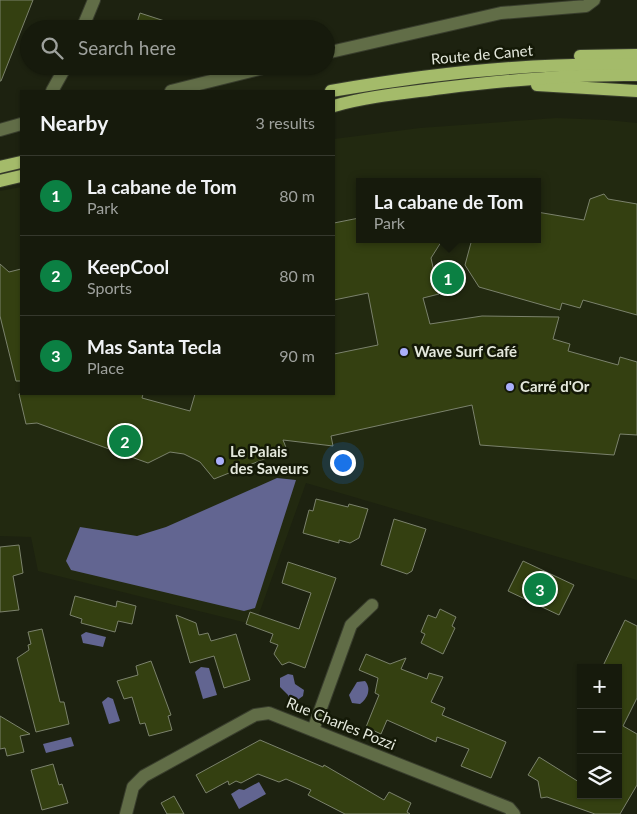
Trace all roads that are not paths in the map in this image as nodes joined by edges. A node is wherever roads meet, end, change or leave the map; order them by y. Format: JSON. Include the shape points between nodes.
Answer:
{"nodes":[{"id":1,"x":94,"y":0,"type":"edge"},
{"id":2,"x":594,"y":0,"type":"edge"},
{"id":3,"x":86,"y":20,"type":"edge"},
{"id":4,"x":335,"y":51,"type":"edge"},
{"id":5,"x":637,"y":55,"type":"edge"},
{"id":6,"x":637,"y":65,"type":"edge"},
{"id":7,"x":459,"y":72,"type":"junction"},
{"id":8,"x":61,"y":75,"type":"edge"},
{"id":9,"x":236,"y":75,"type":"edge"},
{"id":10,"x":637,"y":75,"type":"edge"},
{"id":11,"x":444,"y":88,"type":"junction"},
{"id":12,"x":53,"y":90,"type":"edge"},
{"id":13,"x":175,"y":90,"type":"edge"},
{"id":14,"x":335,"y":90,"type":"edge"},
{"id":15,"x":637,"y":91,"type":"edge"},
{"id":16,"x":335,"y":106,"type":"edge"},
{"id":17,"x":20,"y":124,"type":"edge"},
{"id":18,"x":0,"y":130,"type":"edge"},
{"id":19,"x":20,"y":162,"type":"edge"},
{"id":20,"x":0,"y":167,"type":"edge"},
{"id":21,"x":20,"y":176,"type":"edge"},
{"id":22,"x":0,"y":181,"type":"edge"},
{"id":23,"x":372,"y":606,"type":"dead end"},
{"id":24,"x":313,"y":730,"type":"junction"},
{"id":25,"x":126,"y":814,"type":"edge"},
{"id":26,"x":514,"y":814,"type":"edge"}],
"edges":[{"from":1,"to":3,"type":"street"},
{"from":2,"to":4,"type":"street","via":[[586,6],[502,13]]},
{"from":5,"to":7,"type":"main road","via":[[573,56]]},
{"from":6,"to":7,"type":"main road","name":"Route de Canet","via":[[573,63]]},
{"from":7,"to":14,"type":"main road","name":"Route de Canet"},
{"from":8,"to":12,"type":"street"},
{"from":9,"to":13,"type":"street"},
{"from":10,"to":11,"type":"main road","name":"Route de Canet","via":[[594,74]]},
{"from":11,"to":15,"type":"main road","via":[[546,85]]},
{"from":11,"to":16,"type":"main road","name":"Route de Canet"},
{"from":17,"to":18,"type":"street"},
{"from":19,"to":20,"type":"main road"},
{"from":21,"to":22,"type":"main road"},
{"from":23,"to":24,"type":"street","via":[[351,625]]},
{"from":24,"to":25,"type":"street","name":"Rue Charles Pozzi","via":[[269,713],[255,715],[144,776],[133,786]]},
{"from":24,"to":26,"type":"street","name":"Rue Charles Pozzi","via":[[509,808]]}]}
